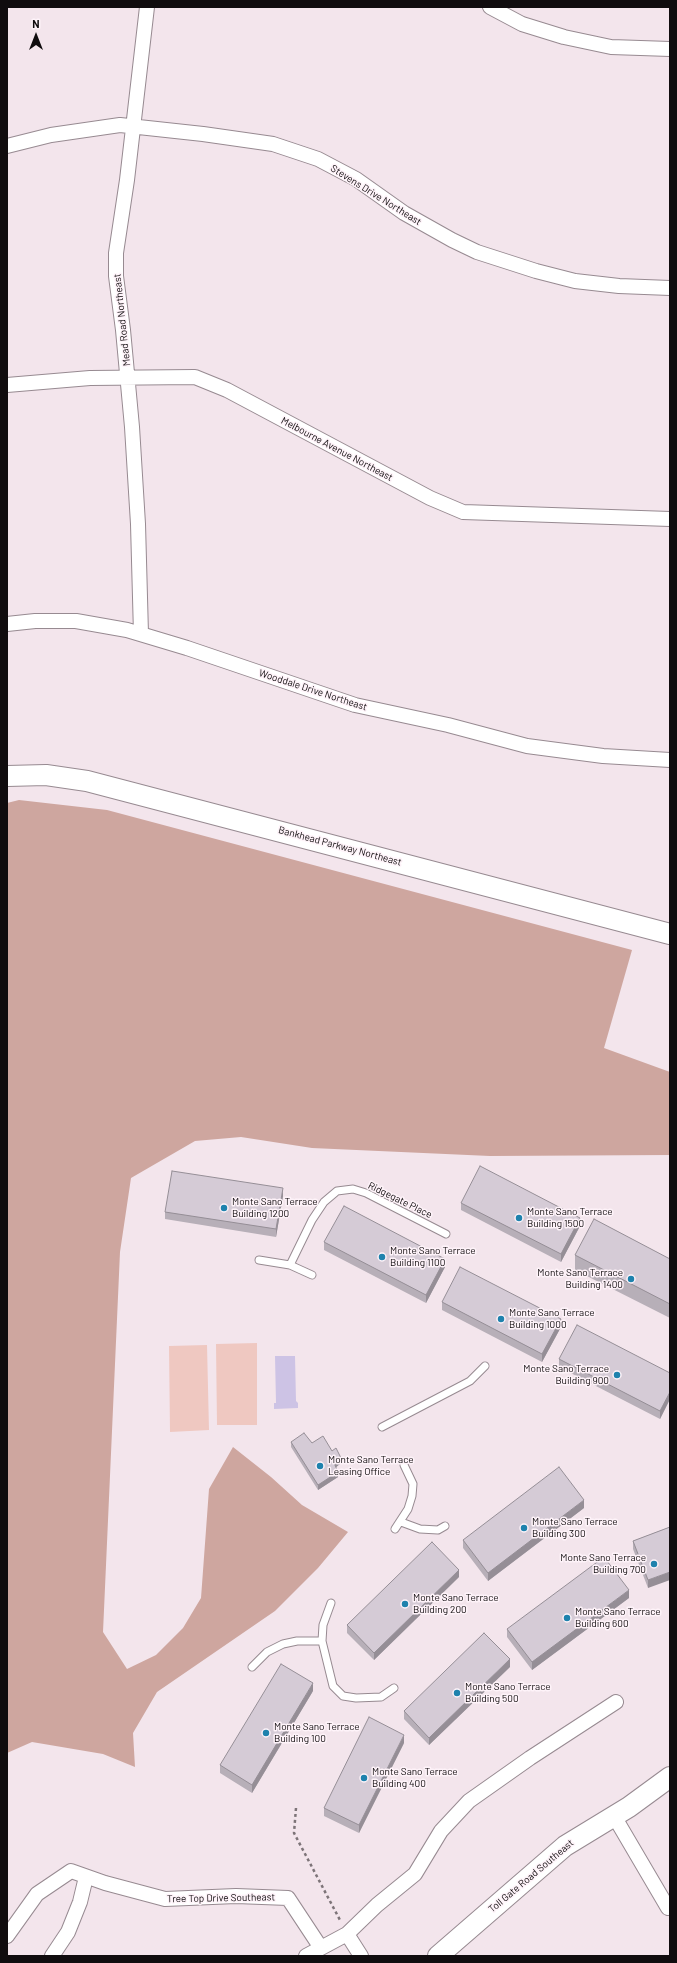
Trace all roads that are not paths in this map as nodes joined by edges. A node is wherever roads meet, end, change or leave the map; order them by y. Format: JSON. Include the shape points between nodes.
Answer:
{"nodes":[{"id":1,"x":147,"y":7,"type":"edge"},
{"id":2,"x":490,"y":7,"type":"edge"},
{"id":3,"x":670,"y":49,"type":"edge"},
{"id":4,"x":133,"y":126,"type":"junction"},
{"id":5,"x":7,"y":146,"type":"edge"},
{"id":6,"x":670,"y":288,"type":"edge"},
{"id":7,"x":128,"y":378,"type":"junction"},
{"id":8,"x":7,"y":385,"type":"edge"},
{"id":9,"x":670,"y":519,"type":"edge"},
{"id":10,"x":7,"y":624,"type":"edge"},
{"id":11,"x":141,"y":634,"type":"junction"},
{"id":12,"x":670,"y":760,"type":"edge"},
{"id":13,"x":7,"y":776,"type":"edge"},
{"id":14,"x":670,"y":934,"type":"edge"},
{"id":15,"x":446,"y":1234,"type":"dead end"},
{"id":16,"x":259,"y":1260,"type":"dead end"},
{"id":17,"x":290,"y":1265,"type":"junction"},
{"id":18,"x":312,"y":1275,"type":"dead end"},
{"id":19,"x":485,"y":1366,"type":"dead end"},
{"id":20,"x":382,"y":1427,"type":"dead end"},
{"id":21,"x":404,"y":1465,"type":"dead end"},
{"id":22,"x":401,"y":1522,"type":"junction"},
{"id":23,"x":445,"y":1526,"type":"dead end"},
{"id":24,"x":395,"y":1529,"type":"dead end"},
{"id":25,"x":331,"y":1603,"type":"dead end"},
{"id":26,"x":322,"y":1641,"type":"junction"},
{"id":27,"x":252,"y":1667,"type":"dead end"},
{"id":28,"x":394,"y":1688,"type":"dead end"},
{"id":29,"x":616,"y":1702,"type":"dead end"},
{"id":30,"x":670,"y":1776,"type":"edge"},
{"id":31,"x":614,"y":1816,"type":"junction"},
{"id":32,"x":86,"y":1877,"type":"junction"},
{"id":33,"x":668,"y":1908,"type":"dead end"},
{"id":34,"x":347,"y":1934,"type":"junction"},
{"id":35,"x":7,"y":1936,"type":"edge"},
{"id":36,"x":321,"y":1948,"type":"junction"},
{"id":37,"x":52,"y":1956,"type":"edge"},
{"id":38,"x":306,"y":1956,"type":"edge"},
{"id":39,"x":361,"y":1956,"type":"edge"},
{"id":40,"x":438,"y":1956,"type":"edge"}],
"edges":[{"from":1,"to":4,"type":"street","name":"Mead Road Northeast"},
{"from":2,"to":3,"type":"street","via":[[522,24],[564,37],[611,47]]},
{"from":4,"to":5,"type":"street","name":"Stevens Drive Northeast","via":[[91,128]]},
{"from":4,"to":6,"type":"street","name":"Stevens Drive Northeast","via":[[273,144],[292,149],[356,179],[404,213],[477,252],[575,281]]},
{"from":4,"to":7,"type":"street","name":"Mead Road Northeast","via":[[116,253],[116,276]]},
{"from":7,"to":8,"type":"street","name":"Melbourne Avenue Northeast","via":[[90,378]]},
{"from":7,"to":9,"type":"street","name":"Melbourne Avenue Northeast","via":[[195,377],[227,390],[430,498],[463,512]]},
{"from":7,"to":11,"type":"street","name":"Mead Road Northeast","via":[[138,524]]},
{"from":10,"to":11,"type":"street","name":"Wooddale Drive Northeast","via":[[76,621]]},
{"from":11,"to":12,"type":"street","name":"Wooddale Drive Northeast","via":[[355,705],[527,746],[603,756]]},
{"from":13,"to":14,"type":"street","name":"Bankhead Parkway Northeast","via":[[46,775],[86,781]]},
{"from":15,"to":17,"type":"lane","name":"Ridgegate Place","via":[[366,1193],[353,1189],[337,1191],[324,1202],[312,1220]]},
{"from":16,"to":17,"type":"lane"},
{"from":17,"to":18,"type":"lane"},
{"from":19,"to":20,"type":"lane","via":[[470,1381]]},
{"from":21,"to":22,"type":"lane","via":[[413,1484],[408,1509]]},
{"from":22,"to":23,"type":"lane","via":[[420,1529],[438,1530]]},
{"from":22,"to":24,"type":"lane"},
{"from":25,"to":26,"type":"lane","via":[[323,1625]]},
{"from":26,"to":27,"type":"lane","via":[[283,1644],[267,1652]]},
{"from":26,"to":28,"type":"lane","via":[[334,1686],[343,1696],[381,1697]]},
{"from":29,"to":34,"type":"street","via":[[469,1801],[441,1831],[415,1874],[376,1905]]},
{"from":30,"to":31,"type":"street","name":"Toll Gate Road Southeast"},
{"from":31,"to":33,"type":"street"},
{"from":31,"to":40,"type":"street","name":"Toll Gate Road Southeast","via":[[565,1846]]},
{"from":32,"to":35,"type":"street","name":"Tree Top Drive Southeast","via":[[71,1871],[38,1894]]},
{"from":32,"to":36,"type":"street","name":"Tree Top Drive Southeast","via":[[165,1900],[236,1896],[288,1898]]},
{"from":32,"to":37,"type":"street","via":[[80,1902],[68,1932]]},
{"from":34,"to":36,"type":"street"},
{"from":34,"to":39,"type":"street"},
{"from":36,"to":38,"type":"street"}]}
